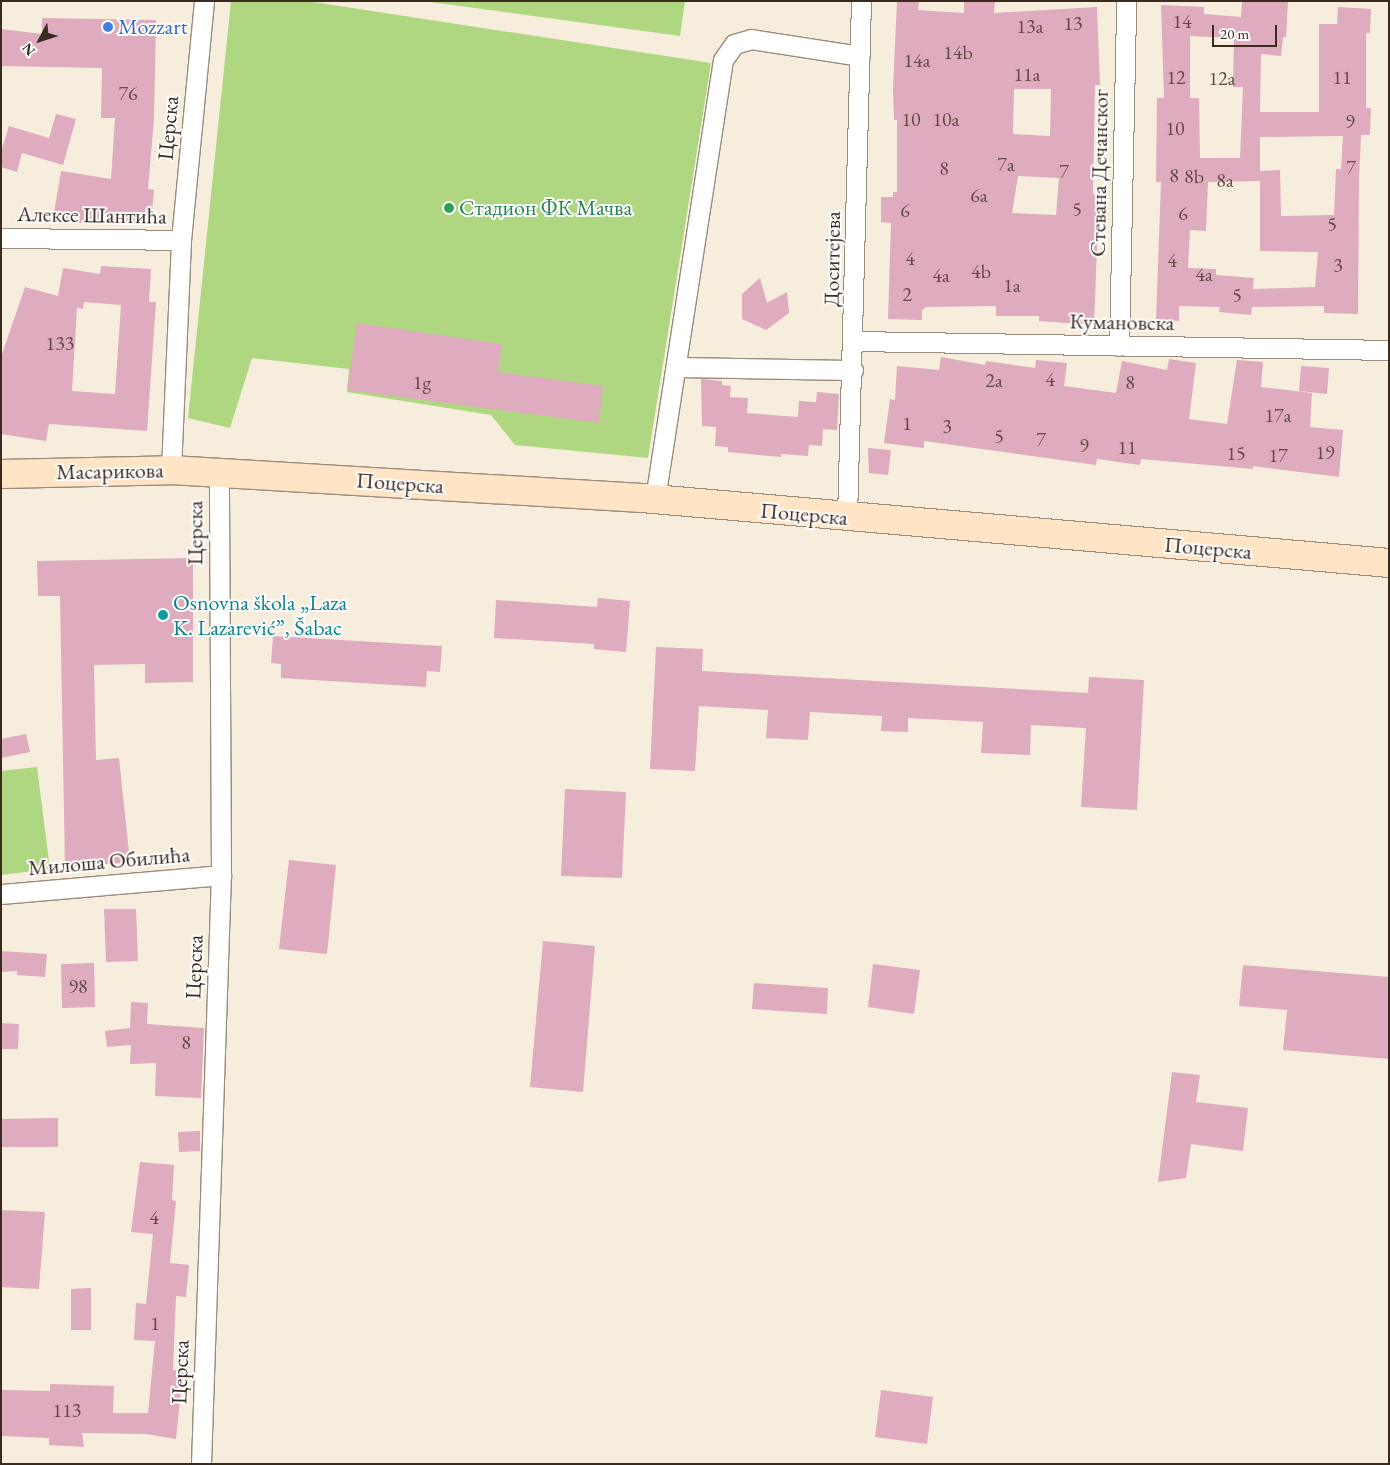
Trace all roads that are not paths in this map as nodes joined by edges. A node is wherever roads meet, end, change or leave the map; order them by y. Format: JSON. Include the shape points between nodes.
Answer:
{"nodes":[{"id":1,"x":204,"y":1,"type":"edge"},
{"id":2,"x":861,"y":1,"type":"edge"},
{"id":3,"x":1126,"y":1,"type":"edge"},
{"id":4,"x":860,"y":56,"type":"junction"},
{"id":5,"x":1,"y":238,"type":"edge"},
{"id":6,"x":181,"y":240,"type":"junction"},
{"id":7,"x":854,"y":341,"type":"junction"},
{"id":8,"x":1119,"y":346,"type":"junction"},
{"id":9,"x":1389,"y":350,"type":"edge"},
{"id":10,"x":676,"y":367,"type":"junction"},
{"id":11,"x":853,"y":370,"type":"junction"},
{"id":12,"x":171,"y":470,"type":"junction"},
{"id":13,"x":219,"y":471,"type":"junction"},
{"id":14,"x":1,"y":474,"type":"edge"},
{"id":15,"x":656,"y":499,"type":"junction"},
{"id":16,"x":846,"y":518,"type":"junction"},
{"id":17,"x":1389,"y":563,"type":"edge"},
{"id":18,"x":221,"y":875,"type":"junction"},
{"id":19,"x":1,"y":894,"type":"edge"},
{"id":20,"x":201,"y":1464,"type":"edge"}],
"edges":[{"from":1,"to":6,"type":"street","name":"Церска"},
{"from":2,"to":4,"type":"street","name":"Доситејева"},
{"from":3,"to":8,"type":"street","name":"Стевана Дечанског"},
{"from":4,"to":7,"type":"street","name":"Доситејева"},
{"from":4,"to":10,"type":"street","via":[[751,39],[739,41],[726,51]]},
{"from":5,"to":6,"type":"street","name":"Алексе Шантића"},
{"from":6,"to":12,"type":"street","name":"Церска"},
{"from":7,"to":8,"type":"street","name":"Кумановска"},
{"from":7,"to":11,"type":"street","name":"Доситејева"},
{"from":8,"to":9,"type":"street","name":"Кумановска"},
{"from":10,"to":11,"type":"street"},
{"from":10,"to":15,"type":"street"},
{"from":11,"to":16,"type":"street","name":"Доситејева"},
{"from":12,"to":13,"type":"main road","name":"Масарикова"},
{"from":12,"to":14,"type":"main road","name":"Масарикова"},
{"from":13,"to":15,"type":"main road","name":"Поцерска"},
{"from":13,"to":18,"type":"street","name":"Церска"},
{"from":15,"to":16,"type":"main road","name":"Поцерска"},
{"from":16,"to":17,"type":"main road","name":"Поцерска"},
{"from":18,"to":19,"type":"street","name":"Милоша Обилића"},
{"from":18,"to":20,"type":"street","name":"Церска"}]}
